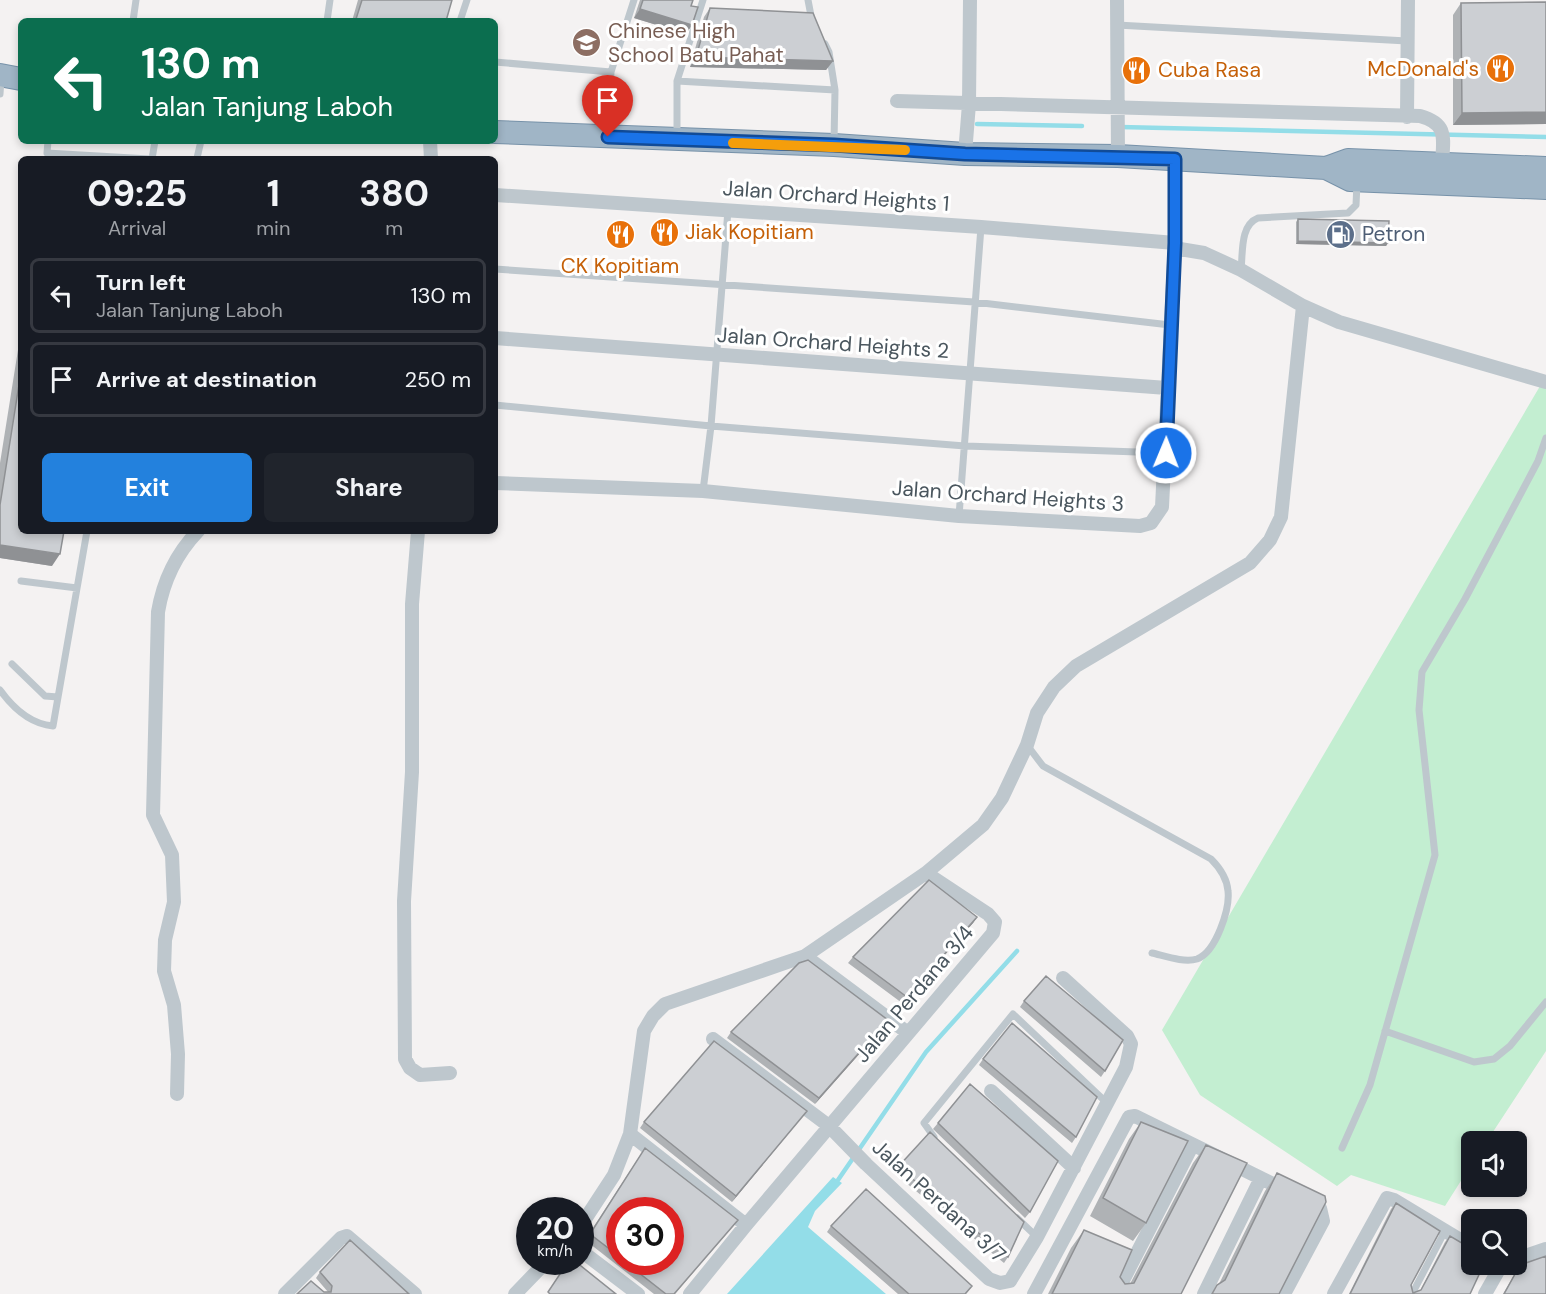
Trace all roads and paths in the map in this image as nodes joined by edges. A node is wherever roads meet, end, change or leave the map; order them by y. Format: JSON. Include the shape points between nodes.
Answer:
{"nodes":[{"id":1,"x":330,"y":0,"type":"edge"},
{"id":2,"x":466,"y":0,"type":"edge"},
{"id":3,"x":634,"y":0,"type":"edge"},
{"id":4,"x":703,"y":0,"type":"edge"},
{"id":5,"x":808,"y":0,"type":"edge"},
{"id":6,"x":970,"y":0,"type":"edge"},
{"id":7,"x":1117,"y":0,"type":"edge"},
{"id":8,"x":1408,"y":0,"type":"edge"},
{"id":9,"x":136,"y":1,"type":"edge"},
{"id":10,"x":133,"y":18,"type":"edge"},
{"id":11,"x":327,"y":18,"type":"edge"},
{"id":12,"x":461,"y":18,"type":"edge"},
{"id":13,"x":1117,"y":25,"type":"junction"},
{"id":14,"x":816,"y":27,"type":"edge"},
{"id":15,"x":820,"y":35,"type":"edge"},
{"id":16,"x":1407,"y":40,"type":"junction"},
{"id":17,"x":498,"y":62,"type":"edge"},
{"id":18,"x":611,"y":72,"type":"junction"},
{"id":19,"x":677,"y":81,"type":"junction"},
{"id":20,"x":835,"y":90,"type":"junction"},
{"id":21,"x":897,"y":101,"type":"dead end"},
{"id":22,"x":969,"y":104,"type":"junction"},
{"id":23,"x":1407,"y":117,"type":"junction"},
{"id":24,"x":1117,"y":131,"type":"junction"},
{"id":25,"x":498,"y":132,"type":"edge"},
{"id":26,"x":608,"y":137,"type":"junction"},
{"id":27,"x":677,"y":141,"type":"junction"},
{"id":28,"x":834,"y":145,"type":"junction"},
{"id":29,"x":1443,"y":147,"type":"junction"},
{"id":30,"x":965,"y":154,"type":"junction"},
{"id":31,"x":1175,"y":159,"type":"junction"},
{"id":32,"x":1326,"y":168,"type":"junction"},
{"id":33,"x":1546,"y":168,"type":"edge"},
{"id":34,"x":1357,"y":180,"type":"junction"},
{"id":35,"x":1546,"y":188,"type":"edge"},
{"id":36,"x":498,"y":195,"type":"edge"},
{"id":37,"x":728,"y":210,"type":"junction"},
{"id":38,"x":981,"y":227,"type":"junction"},
{"id":39,"x":1174,"y":246,"type":"junction"},
{"id":40,"x":498,"y":269,"type":"edge"},
{"id":41,"x":1241,"y":270,"type":"junction"},
{"id":42,"x":723,"y":283,"type":"junction"},
{"id":43,"x":974,"y":302,"type":"junction"},
{"id":44,"x":1303,"y":306,"type":"junction"},
{"id":45,"x":1170,"y":325,"type":"junction"},
{"id":46,"x":498,"y":338,"type":"edge"},
{"id":47,"x":717,"y":356,"type":"junction"},
{"id":48,"x":969,"y":373,"type":"junction"},
{"id":49,"x":1546,"y":382,"type":"edge"},
{"id":50,"x":1167,"y":387,"type":"junction"},
{"id":51,"x":498,"y":405,"type":"edge"},
{"id":52,"x":711,"y":426,"type":"junction"},
{"id":53,"x":1546,"y":438,"type":"edge"},
{"id":54,"x":964,"y":446,"type":"junction"},
{"id":55,"x":1166,"y":453,"type":"junction"},
{"id":56,"x":498,"y":483,"type":"edge"},
{"id":57,"x":703,"y":491,"type":"junction"},
{"id":58,"x":959,"y":516,"type":"junction"},
{"id":59,"x":86,"y":534,"type":"edge"},
{"id":60,"x":196,"y":534,"type":"edge"},
{"id":61,"x":418,"y":534,"type":"edge"},
{"id":62,"x":21,"y":581,"type":"dead end"},
{"id":63,"x":77,"y":588,"type":"junction"},
{"id":64,"x":12,"y":664,"type":"dead end"},
{"id":65,"x":0,"y":690,"type":"edge"},
{"id":66,"x":58,"y":697,"type":"junction"},
{"id":67,"x":1027,"y":746,"type":"junction"},
{"id":68,"x":926,"y":873,"type":"junction"},
{"id":69,"x":1152,"y":953,"type":"dead end"},
{"id":70,"x":805,"y":956,"type":"junction"},
{"id":71,"x":1063,"y":978,"type":"dead end"},
{"id":72,"x":1546,"y":1002,"type":"edge"},
{"id":73,"x":1385,"y":1031,"type":"junction"},
{"id":74,"x":908,"y":1033,"type":"junction"},
{"id":75,"x":713,"y":1039,"type":"edge"},
{"id":76,"x":450,"y":1073,"type":"dead end"},
{"id":77,"x":991,"y":1091,"type":"dead end"},
{"id":78,"x":177,"y":1094,"type":"dead end"},
{"id":79,"x":1109,"y":1104,"type":"junction"},
{"id":80,"x":829,"y":1126,"type":"junction"},
{"id":81,"x":630,"y":1134,"type":"junction"},
{"id":82,"x":943,"y":1146,"type":"edge"},
{"id":83,"x":1192,"y":1146,"type":"junction"},
{"id":84,"x":1342,"y":1148,"type":"dead end"},
{"id":85,"x":1074,"y":1168,"type":"junction"},
{"id":86,"x":1261,"y":1179,"type":"junction"},
{"id":87,"x":594,"y":1206,"type":"edge"},
{"id":88,"x":1011,"y":1212,"type":"edge"},
{"id":89,"x":746,"y":1225,"type":"junction"},
{"id":90,"x":1069,"y":1225,"type":"junction"},
{"id":91,"x":1445,"y":1231,"type":"junction"},
{"id":92,"x":1088,"y":1233,"type":"edge"},
{"id":93,"x":1037,"y":1237,"type":"junction"},
{"id":94,"x":1461,"y":1240,"type":"edge"},
{"id":95,"x":1546,"y":1249,"type":"edge"},
{"id":96,"x":1527,"y":1255,"type":"edge"},
{"id":97,"x":594,"y":1261,"type":"edge"},
{"id":98,"x":533,"y":1275,"type":"edge"},
{"id":99,"x":1495,"y":1275,"type":"edge"},
{"id":100,"x":285,"y":1294,"type":"edge"},
{"id":101,"x":415,"y":1294,"type":"edge"},
{"id":102,"x":514,"y":1294,"type":"edge"},
{"id":103,"x":638,"y":1294,"type":"edge"},
{"id":104,"x":690,"y":1294,"type":"edge"},
{"id":105,"x":1034,"y":1294,"type":"edge"},
{"id":106,"x":1116,"y":1294,"type":"edge"},
{"id":107,"x":1204,"y":1294,"type":"edge"},
{"id":108,"x":1284,"y":1294,"type":"edge"},
{"id":109,"x":1334,"y":1294,"type":"edge"},
{"id":110,"x":1412,"y":1294,"type":"edge"},
{"id":111,"x":1485,"y":1294,"type":"edge"}],
"edges":[{"from":1,"to":11,"type":"lane"},
{"from":2,"to":12,"type":"lane"},
{"from":3,"to":18,"type":"lane"},
{"from":4,"to":19,"type":"lane"},
{"from":5,"to":14,"type":"lane"},
{"from":6,"to":22,"type":"street"},
{"from":7,"to":13,"type":"street"},
{"from":8,"to":16,"type":"street"},
{"from":9,"to":10,"type":"lane"},
{"from":13,"to":16,"type":"lane"},
{"from":13,"to":24,"type":"street"},
{"from":15,"to":20,"type":"lane","via":[[829,52]]},
{"from":16,"to":23,"type":"street"},
{"from":17,"to":18,"type":"lane"},
{"from":18,"to":26,"type":"lane"},
{"from":19,"to":20,"type":"lane"},
{"from":19,"to":27,"type":"lane"},
{"from":20,"to":28,"type":"lane"},
{"from":21,"to":22,"type":"street"},
{"from":22,"to":24,"type":"street"},
{"from":22,"to":30,"type":"street"},
{"from":23,"to":24,"type":"street"},
{"from":23,"to":29,"type":"street","via":[[1437,123]]},
{"from":24,"to":30,"type":"highway"},
{"from":24,"to":31,"type":"highway"},
{"from":25,"to":26,"type":"highway"},
{"from":26,"to":27,"type":"highway"},
{"from":27,"to":28,"type":"highway"},
{"from":28,"to":30,"type":"highway"},
{"from":29,"to":32,"type":"highway","via":[[1348,160]]},
{"from":29,"to":33,"type":"highway"},
{"from":31,"to":32,"type":"highway"},
{"from":31,"to":39,"type":"street","name":"Jalan Orchard Heights 3"},
{"from":32,"to":34,"type":"highway"},
{"from":34,"to":35,"type":"highway"},
{"from":34,"to":41,"type":"lane","via":[[1356,205],[1348,213],[1251,221],[1246,226]]},
{"from":36,"to":37,"type":"street","name":"Jalan Orchard Heights 1"},
{"from":37,"to":38,"type":"street","name":"Jalan Orchard Heights 1"},
{"from":37,"to":42,"type":"lane"},
{"from":38,"to":39,"type":"street","name":"Jalan Orchard Heights 1"},
{"from":38,"to":43,"type":"lane"},
{"from":39,"to":41,"type":"street","name":"Jalan Orchard Heights 1","via":[[1204,253]]},
{"from":39,"to":45,"type":"street","name":"Jalan Orchard Heights 3"},
{"from":40,"to":42,"type":"lane"},
{"from":41,"to":44,"type":"street","name":"Jalan Orchard Heights 1"},
{"from":42,"to":43,"type":"lane"},
{"from":42,"to":47,"type":"lane"},
{"from":43,"to":45,"type":"lane"},
{"from":43,"to":48,"type":"lane"},
{"from":44,"to":49,"type":"street","name":"Jalan Orchard Heights 1","via":[[1339,322]]},
{"from":44,"to":67,"type":"street","via":[[1281,518],[1270,540],[1250,563],[1229,577],[1076,666],[1054,687],[1037,713]]},
{"from":45,"to":50,"type":"street","name":"Jalan Orchard Heights 3"},
{"from":46,"to":47,"type":"street","name":"Jalan Orchard Heights 2"},
{"from":47,"to":48,"type":"street","name":"Jalan Orchard Heights 2"},
{"from":47,"to":52,"type":"lane"},
{"from":48,"to":50,"type":"street","name":"Jalan Orchard Heights 2"},
{"from":48,"to":54,"type":"lane"},
{"from":50,"to":55,"type":"street","name":"Jalan Orchard Heights 3"},
{"from":51,"to":52,"type":"lane"},
{"from":52,"to":54,"type":"lane"},
{"from":52,"to":57,"type":"lane"},
{"from":53,"to":73,"type":"lane","via":[[1465,599],[1422,672],[1419,710],[1436,855]]},
{"from":54,"to":55,"type":"lane"},
{"from":54,"to":58,"type":"lane"},
{"from":55,"to":58,"type":"street","name":"Jalan Orchard Heights 3","via":[[1162,507],[1151,523],[1140,526]]},
{"from":56,"to":57,"type":"street","name":"Jalan Orchard Heights 3"},
{"from":57,"to":58,"type":"street","name":"Jalan Orchard Heights 3"},
{"from":59,"to":63,"type":"lane"},
{"from":60,"to":78,"type":"street","via":[[172,568],[158,612],[153,815],[172,855],[174,902],[165,940],[164,971],[174,1005]]},
{"from":61,"to":76,"type":"street","via":[[412,604],[412,772],[404,901],[405,1059],[420,1076]]},
{"from":62,"to":63,"type":"lane"},
{"from":63,"to":66,"type":"lane"},
{"from":64,"to":66,"type":"lane","via":[[45,696]]},
{"from":65,"to":66,"type":"lane","via":[[39,725],[53,726]]},
{"from":67,"to":68,"type":"street","via":[[1002,798],[983,825]]},
{"from":67,"to":69,"type":"lane","via":[[1043,766],[1162,831],[1220,868],[1229,892],[1218,938],[1204,956],[1183,960]]},
{"from":68,"to":70,"type":"street"},
{"from":68,"to":74,"type":"street","name":"Jalan Perdana 3/4","via":[[995,922],[993,933]]},
{"from":70,"to":74,"type":"street"},
{"from":70,"to":81,"type":"street","via":[[665,1004],[652,1016],[644,1031]]},
{"from":71,"to":79,"type":"street","name":"Jalan Perdana 3/7","via":[[1131,1044],[1126,1067]]},
{"from":72,"to":73,"type":"lane","via":[[1510,1046],[1494,1059],[1474,1062]]},
{"from":73,"to":84,"type":"lane","via":[[1370,1085]]},
{"from":74,"to":80,"type":"street","name":"Jalan Perdana 3/4"},
{"from":75,"to":80,"type":"street","name":"Jalan Perdana 3/7"},
{"from":77,"to":85,"type":"street"},
{"from":79,"to":82,"type":"lane","via":[[1013,1014],[924,1123]]},
{"from":79,"to":85,"type":"street","name":"Jalan Perdana 3/7"},
{"from":80,"to":89,"type":"street","name":"Jalan Perdana 3/4"},
{"from":80,"to":93,"type":"street","name":"Jalan Perdana 3/7","via":[[989,1279],[1010,1281]]},
{"from":81,"to":87,"type":"street","via":[[614,1175]]},
{"from":81,"to":89,"type":"street"},
{"from":83,"to":86,"type":"street"},
{"from":83,"to":90,"type":"street","via":[[1135,1116],[1129,1117]]},
{"from":83,"to":106,"type":"street","via":[[1131,1253]]},
{"from":85,"to":93,"type":"street","name":"Jalan Perdana 3/7"},
{"from":86,"to":107,"type":"street"},
{"from":86,"to":108,"type":"street","via":[[1323,1213],[1323,1221]]},
{"from":88,"to":93,"type":"lane"},
{"from":89,"to":104,"type":"street","name":"Jalan Perdana 3/4"},
{"from":90,"to":92,"type":"street"},
{"from":90,"to":105,"type":"street"},
{"from":91,"to":94,"type":"street"},
{"from":91,"to":109,"type":"street","via":[[1387,1198]]},
{"from":91,"to":110,"type":"lane"},
{"from":95,"to":96,"type":"street"},
{"from":97,"to":103,"type":"street"},
{"from":98,"to":102,"type":"street"},
{"from":99,"to":111,"type":"street"},
{"from":100,"to":101,"type":"street","via":[[307,1279],[341,1238],[347,1236]]}]}
